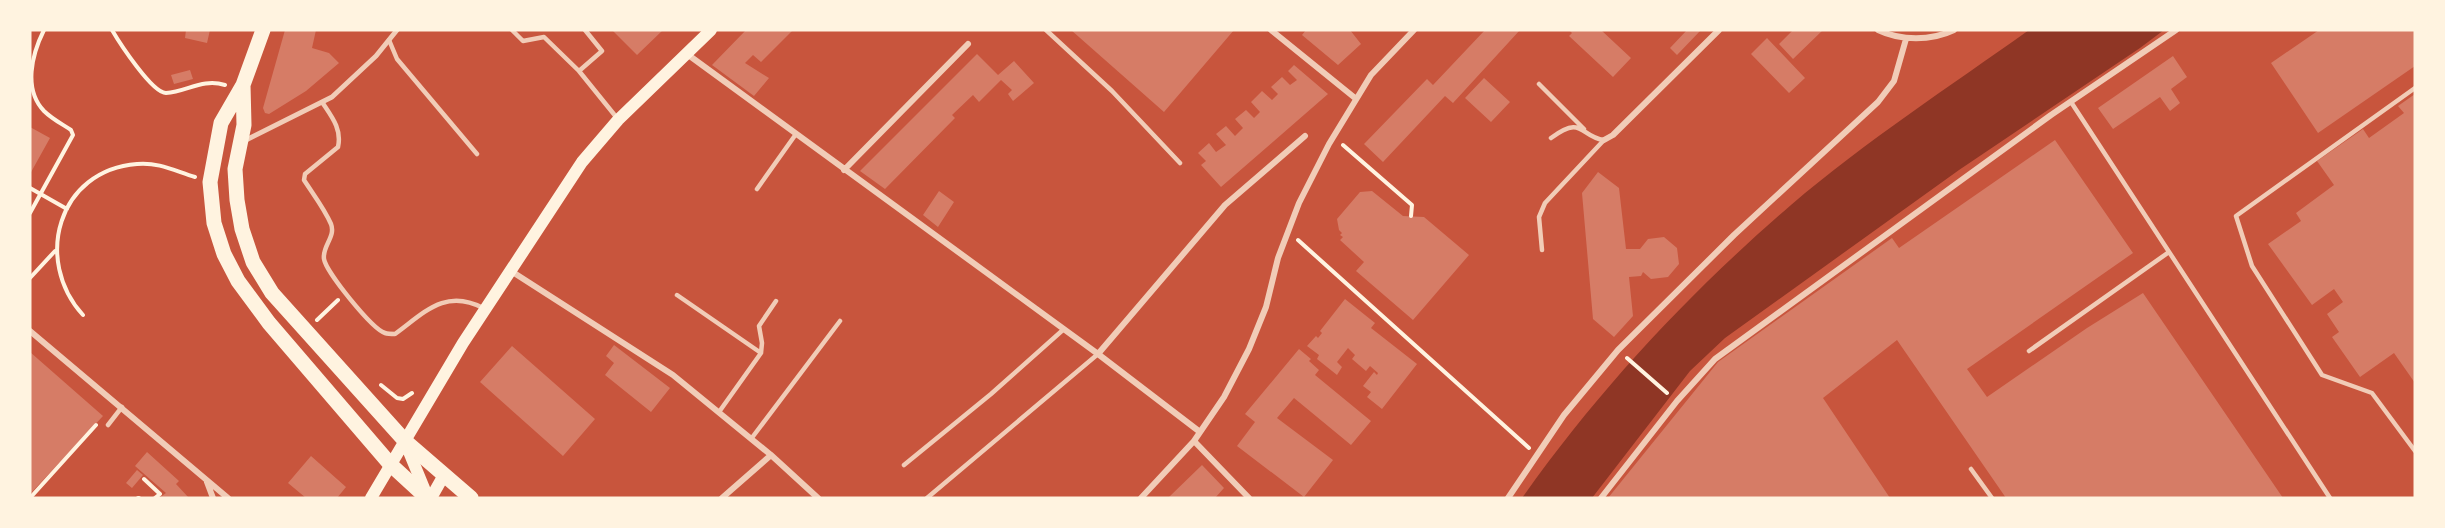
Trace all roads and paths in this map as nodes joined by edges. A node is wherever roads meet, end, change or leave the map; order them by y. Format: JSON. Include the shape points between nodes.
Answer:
{"nodes":[{"id":1,"x":44,"y":30,"type":"edge"},
{"id":2,"x":111,"y":30,"type":"edge"},
{"id":3,"x":263,"y":30,"type":"edge"},
{"id":4,"x":397,"y":30,"type":"edge"},
{"id":5,"x":512,"y":30,"type":"edge"},
{"id":6,"x":585,"y":30,"type":"edge"},
{"id":7,"x":711,"y":30,"type":"edge"},
{"id":8,"x":1046,"y":30,"type":"edge"},
{"id":9,"x":1271,"y":30,"type":"edge"},
{"id":10,"x":1414,"y":30,"type":"edge"},
{"id":11,"x":1719,"y":30,"type":"edge"},
{"id":12,"x":1878,"y":30,"type":"edge"},
{"id":13,"x":1954,"y":30,"type":"edge"},
{"id":14,"x":2176,"y":30,"type":"edge"},
{"id":15,"x":1906,"y":39,"type":"junction"},
{"id":16,"x":389,"y":40,"type":"junction"},
{"id":17,"x":968,"y":44,"type":"dead end"},
{"id":18,"x":32,"y":52,"type":"edge"},
{"id":19,"x":687,"y":54,"type":"junction"},
{"id":20,"x":579,"y":71,"type":"junction"},
{"id":21,"x":1539,"y":84,"type":"dead end"},
{"id":22,"x":241,"y":88,"type":"junction"},
{"id":23,"x":2415,"y":88,"type":"edge"},
{"id":24,"x":1355,"y":98,"type":"junction"},
{"id":25,"x":322,"y":102,"type":"junction"},
{"id":26,"x":2071,"y":102,"type":"junction"},
{"id":27,"x":618,"y":120,"type":"junction"},
{"id":28,"x":1584,"y":129,"type":"junction"},
{"id":29,"x":796,"y":134,"type":"junction"},
{"id":30,"x":1305,"y":136,"type":"dead end"},
{"id":31,"x":1333,"y":137,"type":"junction"},
{"id":32,"x":1551,"y":138,"type":"dead end"},
{"id":33,"x":1604,"y":140,"type":"junction"},
{"id":34,"x":240,"y":143,"type":"junction"},
{"id":35,"x":477,"y":154,"type":"dead end"},
{"id":36,"x":1180,"y":163,"type":"dead end"},
{"id":37,"x":844,"y":170,"type":"junction"},
{"id":38,"x":210,"y":182,"type":"junction"},
{"id":39,"x":30,"y":188,"type":"edge"},
{"id":40,"x":757,"y":189,"type":"dead end"},
{"id":41,"x":41,"y":194,"type":"junction"},
{"id":42,"x":67,"y":209,"type":"junction"},
{"id":43,"x":30,"y":213,"type":"edge"},
{"id":44,"x":1411,"y":216,"type":"dead end"},
{"id":45,"x":1289,"y":231,"type":"junction"},
{"id":46,"x":1542,"y":250,"type":"dead end"},
{"id":47,"x":56,"y":251,"type":"junction"},
{"id":48,"x":2169,"y":252,"type":"junction"},
{"id":49,"x":510,"y":271,"type":"junction"},
{"id":50,"x":30,"y":278,"type":"edge"},
{"id":51,"x":346,"y":292,"type":"junction"},
{"id":52,"x":677,"y":295,"type":"dead end"},
{"id":53,"x":776,"y":301,"type":"dead end"},
{"id":54,"x":486,"y":309,"type":"junction"},
{"id":55,"x":83,"y":315,"type":"dead end"},
{"id":56,"x":840,"y":321,"type":"dead end"},
{"id":57,"x":315,"y":322,"type":"dead end"},
{"id":58,"x":1064,"y":328,"type":"junction"},
{"id":59,"x":30,"y":332,"type":"edge"},
{"id":60,"x":2029,"y":351,"type":"dead end"},
{"id":61,"x":761,"y":353,"type":"junction"},
{"id":62,"x":1098,"y":354,"type":"junction"},
{"id":63,"x":1632,"y":362,"type":"dead end"},
{"id":64,"x":1665,"y":391,"type":"dead end"},
{"id":65,"x":122,"y":407,"type":"junction"},
{"id":66,"x":718,"y":412,"type":"junction"},
{"id":67,"x":108,"y":425,"type":"joint"},
{"id":68,"x":1200,"y":432,"type":"junction"},
{"id":69,"x":752,"y":439,"type":"junction"},
{"id":70,"x":405,"y":441,"type":"junction"},
{"id":71,"x":1194,"y":441,"type":"junction"},
{"id":72,"x":1530,"y":448,"type":"dead end"},
{"id":73,"x":2415,"y":451,"type":"edge"},
{"id":74,"x":771,"y":455,"type":"junction"},
{"id":75,"x":390,"y":464,"type":"junction"},
{"id":76,"x":904,"y":465,"type":"dead end"},
{"id":77,"x":1971,"y":469,"type":"dead end"},
{"id":78,"x":444,"y":475,"type":"junction"},
{"id":79,"x":144,"y":479,"type":"dead end"},
{"id":80,"x":207,"y":482,"type":"junction"},
{"id":81,"x":30,"y":498,"type":"edge"},
{"id":82,"x":155,"y":498,"type":"edge"},
{"id":83,"x":213,"y":498,"type":"edge"},
{"id":84,"x":228,"y":498,"type":"edge"},
{"id":85,"x":371,"y":498,"type":"edge"},
{"id":86,"x":429,"y":498,"type":"edge"},
{"id":87,"x":471,"y":498,"type":"edge"},
{"id":88,"x":722,"y":498,"type":"edge"},
{"id":89,"x":818,"y":498,"type":"edge"},
{"id":90,"x":927,"y":498,"type":"edge"},
{"id":91,"x":1141,"y":498,"type":"edge"},
{"id":92,"x":1249,"y":498,"type":"edge"},
{"id":93,"x":1508,"y":498,"type":"edge"},
{"id":94,"x":1601,"y":498,"type":"edge"},
{"id":95,"x":1992,"y":498,"type":"edge"},
{"id":96,"x":2330,"y":498,"type":"edge"}],
"edges":[{"from":1,"to":18,"type":"path"},
{"from":2,"to":22,"type":"path","via":[[147,81],[160,92],[211,81]]},
{"from":3,"to":22,"type":"main road"},
{"from":4,"to":16,"type":"street"},
{"from":5,"to":20,"type":"lane","via":[[523,41],[544,37]]},
{"from":6,"to":20,"type":"lane","via":[[602,51]]},
{"from":7,"to":19,"type":"main road"},
{"from":8,"to":36,"type":"lane","via":[[1112,91]]},
{"from":9,"to":24,"type":"street"},
{"from":10,"to":24,"type":"street","via":[[1389,54]]},
{"from":11,"to":33,"type":"street","via":[[1620,129]]},
{"from":12,"to":15,"type":"street"},
{"from":13,"to":15,"type":"street"},
{"from":14,"to":26,"type":"street"},
{"from":15,"to":93,"type":"street","via":[[1894,81],[1878,102],[1734,235],[1618,350],[1564,415]]},
{"from":16,"to":25,"type":"street","via":[[332,98]]},
{"from":16,"to":35,"type":"lane","via":[[397,59]]},
{"from":17,"to":37,"type":"street"},
{"from":18,"to":41,"type":"path","via":[[31,77],[38,102],[73,135]]},
{"from":19,"to":27,"type":"main road"},
{"from":19,"to":29,"type":"street"},
{"from":20,"to":27,"type":"lane"},
{"from":21,"to":28,"type":"lane"},
{"from":22,"to":34,"type":"main road","via":[[244,125]]},
{"from":22,"to":38,"type":"main road","via":[[221,123]]},
{"from":23,"to":73,"type":"lane","via":[[2236,216],[2252,266],[2322,375],[2372,393]]},
{"from":24,"to":31,"type":"street"},
{"from":25,"to":34,"type":"street"},
{"from":25,"to":51,"type":"lane","via":[[337,125],[338,147],[305,174],[304,180],[332,226],[324,262]]},
{"from":26,"to":48,"type":"lane"},
{"from":26,"to":94,"type":"street","via":[[1715,359]]},
{"from":27,"to":49,"type":"main road","via":[[582,162]]},
{"from":28,"to":32,"type":"lane","via":[[1565,129]]},
{"from":28,"to":33,"type":"lane"},
{"from":29,"to":37,"type":"street"},
{"from":29,"to":40,"type":"lane"},
{"from":30,"to":62,"type":"street","via":[[1225,205]]},
{"from":31,"to":44,"type":"path","via":[[1412,205]]},
{"from":31,"to":45,"type":"street"},
{"from":33,"to":46,"type":"lane","via":[[1545,203],[1539,218]]},
{"from":34,"to":70,"type":"main road","via":[[235,169],[237,200],[253,262],[272,293]]},
{"from":37,"to":58,"type":"street"},
{"from":38,"to":42,"type":"path","via":[[159,165],[126,165],[88,183]]},
{"from":38,"to":75,"type":"main road","via":[[214,223],[238,281]]},
{"from":39,"to":41,"type":"path"},
{"from":41,"to":42,"type":"path"},
{"from":41,"to":43,"type":"path"},
{"from":42,"to":47,"type":"path","via":[[59,227]]},
{"from":45,"to":68,"type":"street","via":[[1249,349]]},
{"from":45,"to":72,"type":"path"},
{"from":47,"to":50,"type":"path"},
{"from":47,"to":55,"type":"path","via":[[64,290]]},
{"from":48,"to":60,"type":"lane"},
{"from":48,"to":96,"type":"lane"},
{"from":49,"to":54,"type":"main road"},
{"from":49,"to":66,"type":"street","via":[[673,375]]},
{"from":51,"to":54,"type":"lane","via":[[385,333],[395,334],[429,307],[448,301],[473,302]]},
{"from":51,"to":57,"type":"path"},
{"from":52,"to":61,"type":"lane"},
{"from":53,"to":61,"type":"lane","via":[[759,326]]},
{"from":54,"to":70,"type":"main road"},
{"from":56,"to":69,"type":"lane"},
{"from":58,"to":62,"type":"street"},
{"from":58,"to":76,"type":"lane"},
{"from":59,"to":65,"type":"street"},
{"from":61,"to":66,"type":"lane"},
{"from":62,"to":68,"type":"street"},
{"from":62,"to":90,"type":"lane"},
{"from":63,"to":64,"type":"path"},
{"from":65,"to":67,"type":"lane"},
{"from":65,"to":80,"type":"street"},
{"from":66,"to":69,"type":"street"},
{"from":67,"to":81,"type":"path","via":[[101,420]]},
{"from":68,"to":71,"type":"street"},
{"from":69,"to":74,"type":"street"},
{"from":70,"to":75,"type":"main road"},
{"from":70,"to":78,"type":"main road"},
{"from":70,"to":86,"type":"main road"},
{"from":71,"to":91,"type":"street"},
{"from":71,"to":92,"type":"street"},
{"from":74,"to":88,"type":"street"},
{"from":74,"to":89,"type":"street"},
{"from":75,"to":85,"type":"main road"},
{"from":75,"to":86,"type":"main road"},
{"from":77,"to":95,"type":"lane"},
{"from":78,"to":86,"type":"main road"},
{"from":78,"to":87,"type":"main road"},
{"from":79,"to":82,"type":"path","via":[[160,494]]},
{"from":80,"to":83,"type":"street"},
{"from":80,"to":84,"type":"street"}]}
